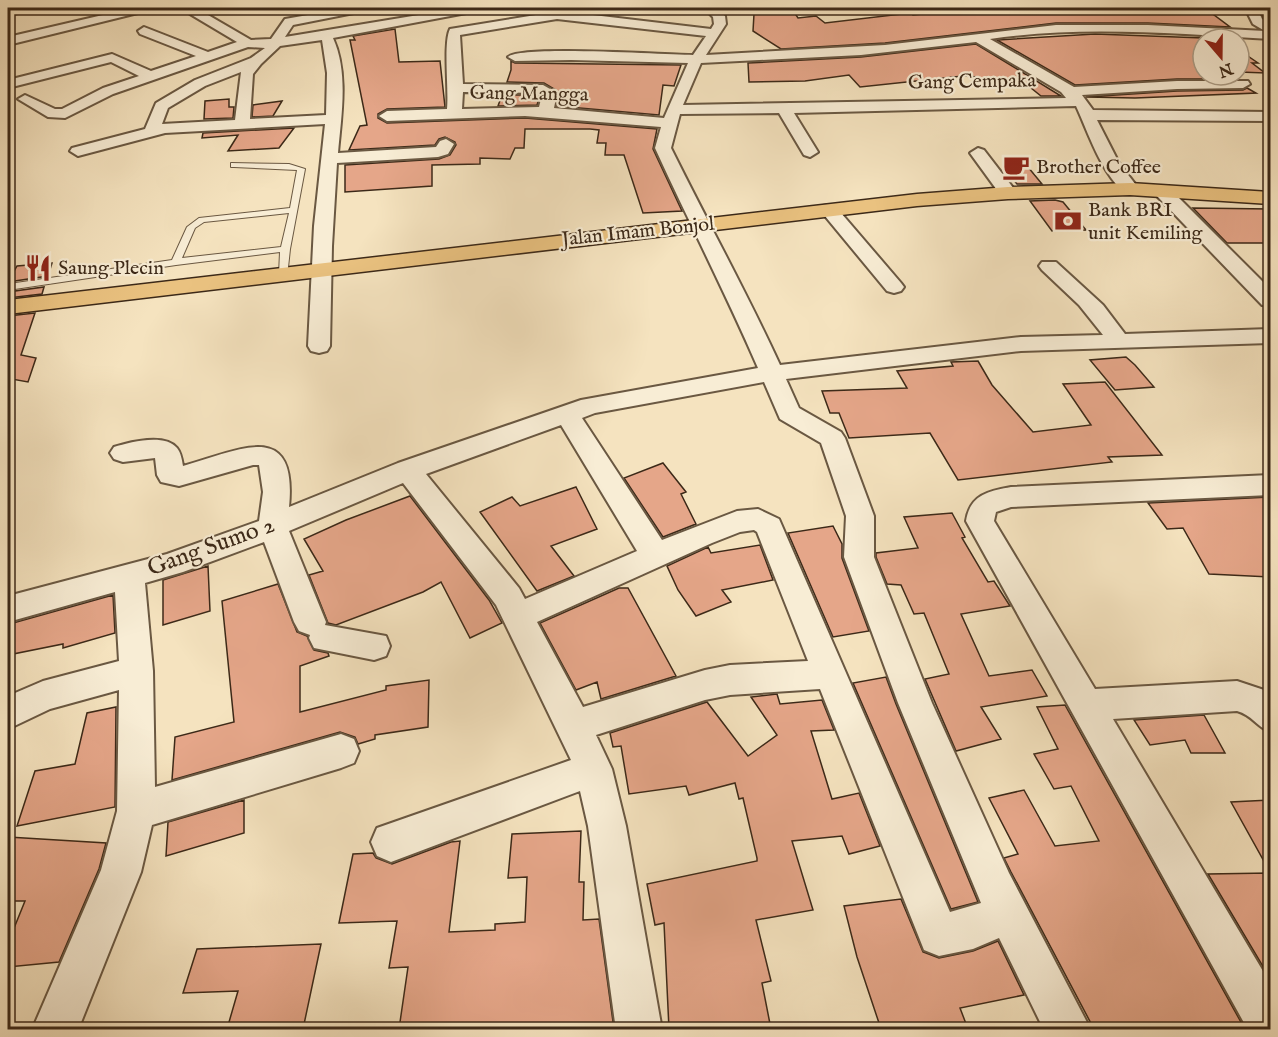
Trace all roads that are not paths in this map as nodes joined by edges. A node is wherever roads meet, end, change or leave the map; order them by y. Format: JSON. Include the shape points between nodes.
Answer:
{"nodes":[{"id":1,"x":28,"y":8,"type":"edge"},
{"id":2,"x":146,"y":8,"type":"edge"},
{"id":3,"x":190,"y":8,"type":"edge"},
{"id":4,"x":313,"y":8,"type":"edge"},
{"id":5,"x":364,"y":8,"type":"edge"},
{"id":6,"x":477,"y":8,"type":"edge"},
{"id":7,"x":535,"y":8,"type":"edge"},
{"id":8,"x":1250,"y":8,"type":"edge"},
{"id":9,"x":713,"y":11,"type":"edge"},
{"id":10,"x":8,"y":12,"type":"edge"},
{"id":11,"x":557,"y":15,"type":"junction"},
{"id":12,"x":297,"y":20,"type":"junction"},
{"id":13,"x":72,"y":26,"type":"junction"},
{"id":14,"x":1182,"y":29,"type":"junction"},
{"id":15,"x":1270,"y":29,"type":"edge"},
{"id":16,"x":144,"y":31,"type":"dead end"},
{"id":17,"x":715,"y":33,"type":"junction"},
{"id":18,"x":94,"y":34,"type":"dead end"},
{"id":19,"x":1270,"y":35,"type":"edge"},
{"id":20,"x":325,"y":36,"type":"junction"},
{"id":21,"x":979,"y":38,"type":"junction"},
{"id":22,"x":1191,"y":39,"type":"edge"},
{"id":23,"x":8,"y":41,"type":"edge"},
{"id":24,"x":247,"y":43,"type":"junction"},
{"id":25,"x":275,"y":44,"type":"junction"},
{"id":26,"x":207,"y":56,"type":"junction"},
{"id":27,"x":515,"y":57,"type":"dead end"},
{"id":28,"x":698,"y":59,"type":"junction"},
{"id":29,"x":256,"y":61,"type":"junction"},
{"id":30,"x":58,"y":70,"type":"junction"},
{"id":31,"x":150,"y":76,"type":"junction"},
{"id":32,"x":9,"y":84,"type":"dead end"},
{"id":33,"x":1191,"y":84,"type":"edge"},
{"id":34,"x":456,"y":88,"type":"junction"},
{"id":35,"x":108,"y":91,"type":"junction"},
{"id":36,"x":25,"y":99,"type":"dead end"},
{"id":37,"x":1079,"y":102,"type":"junction"},
{"id":38,"x":785,"y":110,"type":"junction"},
{"id":39,"x":545,"y":112,"type":"junction"},
{"id":40,"x":454,"y":114,"type":"junction"},
{"id":41,"x":387,"y":116,"type":"dead end"},
{"id":42,"x":1270,"y":116,"type":"edge"},
{"id":43,"x":672,"y":117,"type":"junction"},
{"id":44,"x":334,"y":119,"type":"junction"},
{"id":45,"x":242,"y":124,"type":"junction"},
{"id":46,"x":152,"y":130,"type":"junction"},
{"id":47,"x":446,"y":144,"type":"dead end"},
{"id":48,"x":78,"y":151,"type":"dead end"},
{"id":49,"x":810,"y":152,"type":"dead end"},
{"id":50,"x":978,"y":153,"type":"dead end"},
{"id":51,"x":329,"y":159,"type":"junction"},
{"id":52,"x":234,"y":165,"type":"dead end"},
{"id":53,"x":1130,"y":189,"type":"junction"},
{"id":54,"x":1162,"y":191,"type":"junction"},
{"id":55,"x":1008,"y":193,"type":"junction"},
{"id":56,"x":1270,"y":198,"type":"edge"},
{"id":57,"x":294,"y":210,"type":"junction"},
{"id":58,"x":829,"y":210,"type":"junction"},
{"id":59,"x":700,"y":226,"type":"junction"},
{"id":60,"x":285,"y":249,"type":"junction"},
{"id":61,"x":176,"y":262,"type":"junction"},
{"id":62,"x":1049,"y":266,"type":"dead end"},
{"id":63,"x":320,"y":271,"type":"junction"},
{"id":64,"x":284,"y":275,"type":"junction"},
{"id":65,"x":894,"y":287,"type":"dead end"},
{"id":66,"x":8,"y":297,"type":"edge"},
{"id":67,"x":1270,"y":300,"type":"edge"},
{"id":68,"x":1270,"y":336,"type":"edge"},
{"id":69,"x":1118,"y":341,"type":"junction"},
{"id":70,"x":319,"y":346,"type":"dead end"},
{"id":71,"x":772,"y":373,"type":"junction"},
{"id":72,"x":567,"y":414,"type":"junction"},
{"id":73,"x":123,"y":453,"type":"dead end"},
{"id":74,"x":408,"y":470,"type":"junction"},
{"id":75,"x":1270,"y":484,"type":"edge"},
{"id":76,"x":273,"y":527,"type":"junction"},
{"id":77,"x":656,"y":556,"type":"junction"},
{"id":78,"x":129,"y":577,"type":"junction"},
{"id":79,"x":8,"y":609,"type":"edge"},
{"id":80,"x":517,"y":617,"type":"junction"},
{"id":81,"x":374,"y":646,"type":"dead end"},
{"id":82,"x":136,"y":671,"type":"junction"},
{"id":83,"x":830,"y":674,"type":"junction"},
{"id":84,"x":1086,"y":705,"type":"junction"},
{"id":85,"x":8,"y":713,"type":"edge"},
{"id":86,"x":1270,"y":717,"type":"edge"},
{"id":87,"x":574,"y":726,"type":"junction"},
{"id":88,"x":341,"y":751,"type":"dead end"},
{"id":89,"x":594,"y":769,"type":"junction"},
{"id":90,"x":136,"y":811,"type":"junction"},
{"id":91,"x":391,"y":842,"type":"dead end"},
{"id":92,"x":1008,"y":912,"type":"junction"},
{"id":93,"x":1270,"y":1024,"type":"edge"},
{"id":94,"x":55,"y":1029,"type":"edge"},
{"id":95,"x":639,"y":1029,"type":"edge"},
{"id":96,"x":1068,"y":1029,"type":"edge"}],
"edges":[{"from":1,"to":10,"type":"street"},
{"from":2,"to":13,"type":"street"},
{"from":3,"to":24,"type":"street"},
{"from":4,"to":12,"type":"street"},
{"from":5,"to":12,"type":"street"},
{"from":6,"to":20,"type":"street"},
{"from":7,"to":11,"type":"street"},
{"from":8,"to":15,"type":"street","via":[[1257,21]]},
{"from":9,"to":17,"type":"street","via":[[720,24]]},
{"from":11,"to":17,"type":"street"},
{"from":11,"to":34,"type":"street","via":[[454,32]]},
{"from":12,"to":25,"type":"street","via":[[289,22]]},
{"from":13,"to":18,"type":"street"},
{"from":13,"to":23,"type":"street"},
{"from":14,"to":19,"type":"street"},
{"from":14,"to":21,"type":"street","via":[[1026,31]]},
{"from":14,"to":22,"type":"street"},
{"from":16,"to":26,"type":"street"},
{"from":17,"to":28,"type":"street"},
{"from":20,"to":25,"type":"street"},
{"from":20,"to":44,"type":"street","via":[[330,46]]},
{"from":21,"to":28,"type":"street","via":[[792,55]]},
{"from":21,"to":37,"type":"street"},
{"from":24,"to":25,"type":"street"},
{"from":24,"to":26,"type":"street"},
{"from":25,"to":29,"type":"street"},
{"from":26,"to":31,"type":"street"},
{"from":27,"to":28,"type":"street"},
{"from":28,"to":43,"type":"street"},
{"from":29,"to":45,"type":"street","via":[[246,74]]},
{"from":29,"to":46,"type":"street","via":[[200,83],[161,106]]},
{"from":30,"to":31,"type":"street","via":[[112,58]]},
{"from":30,"to":32,"type":"street"},
{"from":30,"to":35,"type":"street"},
{"from":31,"to":35,"type":"street"},
{"from":33,"to":37,"type":"street","name":"Gang Cempaka","via":[[1121,90]]},
{"from":34,"to":39,"type":"street","via":[[543,89],[550,93]]},
{"from":34,"to":40,"type":"street"},
{"from":35,"to":36,"type":"street","via":[[59,115]]},
{"from":37,"to":38,"type":"street","name":"Gang Cempaka"},
{"from":37,"to":42,"type":"street"},
{"from":37,"to":53,"type":"street","via":[[1111,164]]},
{"from":38,"to":43,"type":"street","name":"Gang Cempaka"},
{"from":38,"to":49,"type":"street"},
{"from":39,"to":40,"type":"street","name":"Gang Mangga"},
{"from":39,"to":43,"type":"street","name":"Gang Mangga"},
{"from":40,"to":41,"type":"street","name":"Gang Mangga"},
{"from":43,"to":59,"type":"street","via":[[663,148]]},
{"from":44,"to":45,"type":"street"},
{"from":44,"to":51,"type":"street"},
{"from":45,"to":46,"type":"street"},
{"from":46,"to":48,"type":"street"},
{"from":47,"to":51,"type":"street","via":[[438,152]]},
{"from":50,"to":55,"type":"street"},
{"from":51,"to":63,"type":"street"},
{"from":52,"to":57,"type":"lane","via":[[302,169]]},
{"from":53,"to":54,"type":"highway","name":"Jalan Imam Bonjol"},
{"from":53,"to":55,"type":"highway","name":"Jalan Imam Bonjol"},
{"from":54,"to":56,"type":"highway","name":"Jalan Imam Bonjol"},
{"from":54,"to":67,"type":"street"},
{"from":55,"to":58,"type":"highway","name":"Jalan Imam Bonjol"},
{"from":57,"to":60,"type":"lane"},
{"from":57,"to":61,"type":"lane","via":[[202,220],[191,227]]},
{"from":58,"to":59,"type":"highway","name":"Jalan Imam Bonjol"},
{"from":58,"to":65,"type":"street"},
{"from":59,"to":63,"type":"highway","name":"Jalan Imam Bonjol"},
{"from":59,"to":71,"type":"street","via":[[737,294]]},
{"from":60,"to":61,"type":"lane"},
{"from":60,"to":64,"type":"lane"},
{"from":61,"to":66,"type":"lane"},
{"from":62,"to":69,"type":"street","via":[[1090,303]]},
{"from":63,"to":64,"type":"highway","name":"Jalan Imam Bonjol"},
{"from":63,"to":70,"type":"street"},
{"from":64,"to":66,"type":"highway","name":"Jalan Imam Bonjol"},
{"from":68,"to":69,"type":"street","name":"Gang Sumo 2"},
{"from":69,"to":71,"type":"street","name":"Gang Sumo 2","via":[[1021,345]]},
{"from":71,"to":72,"type":"street","name":"Gang Sumo 2","via":[[607,402]]},
{"from":71,"to":92,"type":"street","via":[[789,413],[832,438],[860,516],[859,557],[915,703]]},
{"from":72,"to":74,"type":"street","name":"Gang Sumo 2"},
{"from":72,"to":77,"type":"street"},
{"from":73,"to":76,"type":"street","via":[[161,449],[166,453],[171,475],[179,477],[253,456],[266,457],[274,463],[277,492]]},
{"from":74,"to":76,"type":"street","name":"Gang Sumo 2"},
{"from":74,"to":80,"type":"street","via":[[508,597]]},
{"from":75,"to":84,"type":"street","via":[[1011,497],[989,501],[981,510],[980,521]]},
{"from":76,"to":78,"type":"street","name":"Gang Sumo 2"},
{"from":76,"to":81,"type":"street","via":[[317,630]]},
{"from":77,"to":80,"type":"street"},
{"from":77,"to":83,"type":"street","via":[[737,522],[758,519],[769,526]]},
{"from":78,"to":79,"type":"street","name":"Gang Sumo 2"},
{"from":78,"to":82,"type":"street"},
{"from":80,"to":87,"type":"street"},
{"from":82,"to":85,"type":"street","via":[[43,696]]},
{"from":82,"to":90,"type":"street"},
{"from":83,"to":87,"type":"street","via":[[705,685]]},
{"from":83,"to":92,"type":"street","via":[[939,935],[973,928]]},
{"from":84,"to":86,"type":"street","via":[[1237,696],[1264,706]]},
{"from":84,"to":93,"type":"street"},
{"from":87,"to":89,"type":"street"},
{"from":88,"to":90,"type":"street"},
{"from":89,"to":91,"type":"street"},
{"from":89,"to":95,"type":"street","via":[[608,826]]},
{"from":90,"to":94,"type":"street","via":[[122,872]]},
{"from":92,"to":96,"type":"street"}]}
